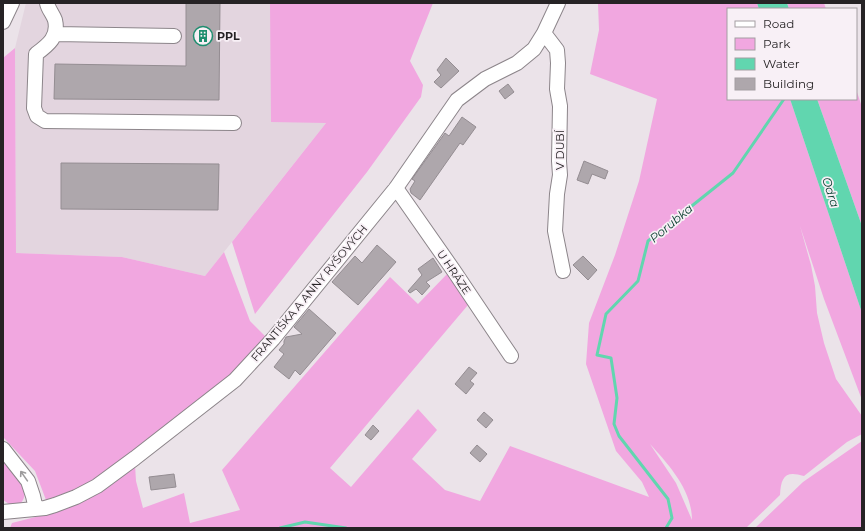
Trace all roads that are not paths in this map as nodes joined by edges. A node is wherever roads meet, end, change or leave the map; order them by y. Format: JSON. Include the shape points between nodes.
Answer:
{"nodes":[{"id":1,"x":12,"y":3,"type":"edge"},
{"id":2,"x":47,"y":3,"type":"edge"},
{"id":3,"x":558,"y":3,"type":"edge"},
{"id":4,"x":3,"y":22,"type":"edge"},
{"id":5,"x":544,"y":33,"type":"junction"},
{"id":6,"x":56,"y":34,"type":"junction"},
{"id":7,"x":174,"y":36,"type":"dead end"},
{"id":8,"x":234,"y":123,"type":"dead end"},
{"id":9,"x":396,"y":188,"type":"junction"},
{"id":10,"x":563,"y":271,"type":"dead end"},
{"id":11,"x":511,"y":356,"type":"dead end"},
{"id":12,"x":3,"y":449,"type":"edge"},
{"id":13,"x":36,"y":509,"type":"junction"},
{"id":14,"x":3,"y":512,"type":"edge"}],
"edges":[{"from":1,"to":4,"type":"street"},
{"from":2,"to":6,"type":"street","via":[[55,21]]},
{"from":3,"to":5,"type":"street","name":"FRANTIŠKA A ANNY RYŠOVÝCH"},
{"from":5,"to":9,"type":"street","name":"FRANTIŠKA A ANNY RYŠOVÝCH","via":[[534,48],[517,63],[485,79],[457,100]]},
{"from":5,"to":10,"type":"street","name":"V DUBÍ","via":[[556,50],[558,63],[560,175],[556,231]]},
{"from":6,"to":7,"type":"street"},
{"from":6,"to":8,"type":"street","via":[[49,44],[36,54],[34,108],[37,116],[45,120]]},
{"from":9,"to":11,"type":"street","name":"U HRÁZE"},
{"from":9,"to":13,"type":"street","name":"FRANTIŠKA A ANNY RYŠOVÝCH","via":[[273,339],[235,380],[97,486],[55,505]]},
{"from":13,"to":12,"type":"street","one_way":true,"via":[[28,481]]},
{"from":13,"to":14,"type":"street","name":"FRANTIŠKA A ANNY RYŠOVÝCH"}]}
